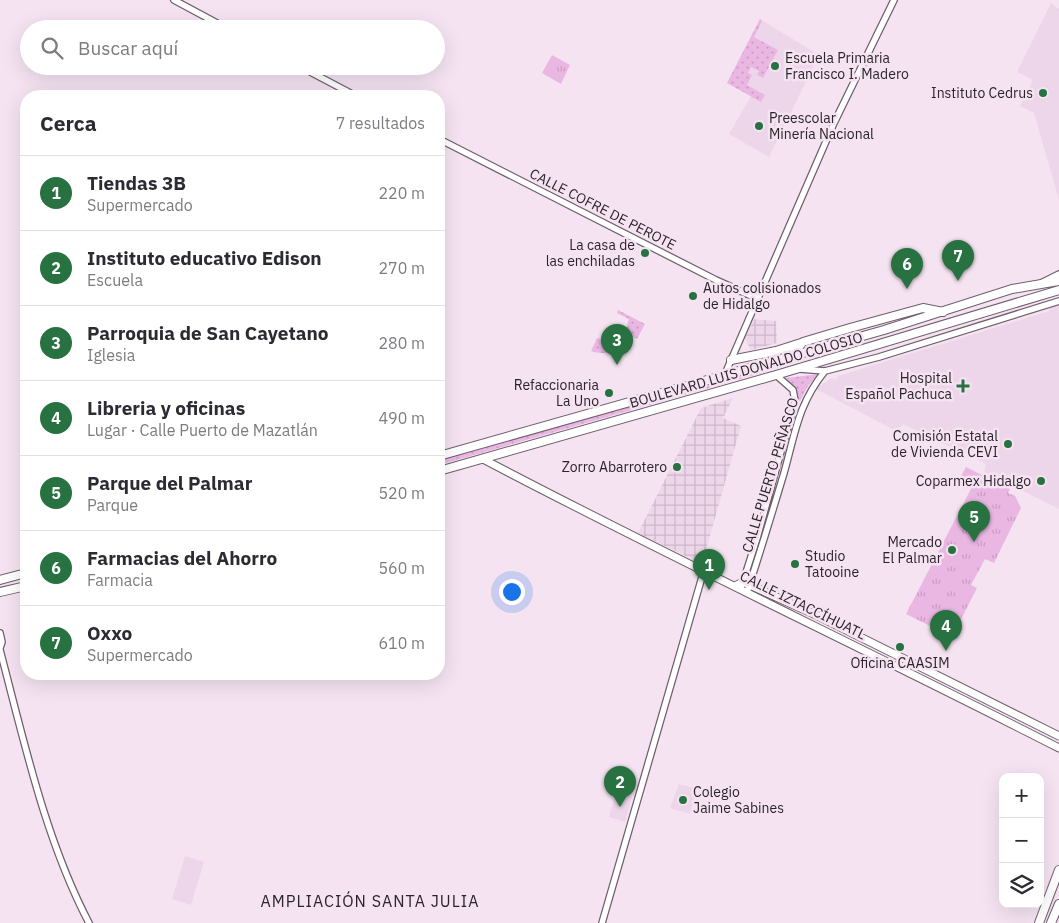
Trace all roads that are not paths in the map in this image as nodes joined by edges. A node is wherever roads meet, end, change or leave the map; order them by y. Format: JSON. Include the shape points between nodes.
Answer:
{"nodes":[{"id":1,"x":174,"y":0,"type":"edge"},
{"id":2,"x":894,"y":0,"type":"edge"},
{"id":3,"x":211,"y":20,"type":"edge"},
{"id":4,"x":316,"y":75,"type":"edge"},
{"id":5,"x":345,"y":90,"type":"edge"},
{"id":6,"x":445,"y":142,"type":"edge"},
{"id":7,"x":1059,"y":274,"type":"edge"},
{"id":8,"x":1059,"y":282,"type":"edge"},
{"id":9,"x":1040,"y":283,"type":"junction"},
{"id":10,"x":1059,"y":290,"type":"edge"},
{"id":11,"x":758,"y":299,"type":"junction"},
{"id":12,"x":1059,"y":301,"type":"edge"},
{"id":13,"x":945,"y":312,"type":"junction"},
{"id":14,"x":803,"y":342,"type":"junction"},
{"id":15,"x":791,"y":356,"type":"junction"},
{"id":16,"x":731,"y":360,"type":"junction"},
{"id":17,"x":798,"y":369,"type":"junction"},
{"id":18,"x":825,"y":371,"type":"junction"},
{"id":19,"x":725,"y":374,"type":"junction"},
{"id":20,"x":776,"y":375,"type":"junction"},
{"id":21,"x":445,"y":454,"type":"edge"},
{"id":22,"x":483,"y":459,"type":"junction"},
{"id":23,"x":445,"y":469,"type":"edge"},
{"id":24,"x":704,"y":570,"type":"junction"},
{"id":25,"x":20,"y":575,"type":"edge"},
{"id":26,"x":0,"y":580,"type":"edge"},
{"id":27,"x":20,"y":587,"type":"edge"},
{"id":28,"x":743,"y":587,"type":"junction"},
{"id":29,"x":0,"y":592,"type":"edge"},
{"id":30,"x":0,"y":633,"type":"edge"},
{"id":31,"x":0,"y":649,"type":"edge"},
{"id":32,"x":935,"y":674,"type":"junction"},
{"id":33,"x":931,"y":682,"type":"junction"},
{"id":34,"x":1059,"y":736,"type":"edge"},
{"id":35,"x":1059,"y":748,"type":"edge"},
{"id":36,"x":1059,"y":870,"type":"edge"},
{"id":37,"x":1059,"y":904,"type":"edge"},
{"id":38,"x":89,"y":923,"type":"edge"},
{"id":39,"x":602,"y":923,"type":"edge"},
{"id":40,"x":1039,"y":923,"type":"edge"},
{"id":41,"x":1051,"y":923,"type":"edge"}],
"edges":[{"from":1,"to":3,"type":"street"},
{"from":2,"to":11,"type":"street","via":[[830,132]]},
{"from":4,"to":5,"type":"street"},
{"from":6,"to":11,"type":"street","name":"CALLE COFRE DE PEROTE"},
{"from":7,"to":9,"type":"street"},
{"from":8,"to":9,"type":"main road","name":"BOULEVARD LUIS DONALDO COLOSIO"},
{"from":9,"to":13,"type":"main road","name":"BOULEVARD LUIS DONALDO COLOSIO"},
{"from":10,"to":17,"type":"main road","name":"BOULEVARD LUIS DONALDO COLOSIO"},
{"from":11,"to":16,"type":"street"},
{"from":12,"to":18,"type":"street"},
{"from":13,"to":14,"type":"main road","via":[[923,308]]},
{"from":13,"to":15,"type":"main road","name":"BOULEVARD LUIS DONALDO COLOSIO"},
{"from":14,"to":15,"type":"main road"},
{"from":14,"to":16,"type":"main road"},
{"from":15,"to":19,"type":"main road","name":"BOULEVARD LUIS DONALDO COLOSIO"},
{"from":16,"to":19,"type":"street"},
{"from":17,"to":18,"type":"street"},
{"from":17,"to":20,"type":"main road","name":"BOULEVARD LUIS DONALDO COLOSIO"},
{"from":18,"to":28,"type":"street","name":"CALLE PUERTO PEÑASCO","via":[[800,410]]},
{"from":19,"to":21,"type":"main road","name":"BOULEVARD LUIS DONALDO COLOSIO"},
{"from":20,"to":22,"type":"main road","name":"BOULEVARD LUIS DONALDO COLOSIO"},
{"from":20,"to":28,"type":"street","name":"CALLE PUERTO PEÑASCO","via":[[793,390],[795,401]]},
{"from":22,"to":23,"type":"main road","name":"BOULEVARD LUIS DONALDO COLOSIO"},
{"from":22,"to":24,"type":"main road","name":"CALLE IZTACCÍHUATL"},
{"from":24,"to":28,"type":"main road","name":"CALLE IZTACCÍHUATL"},
{"from":24,"to":39,"type":"street"},
{"from":25,"to":26,"type":"main road"},
{"from":27,"to":29,"type":"main road"},
{"from":28,"to":32,"type":"main road","via":[[816,614]]},
{"from":28,"to":33,"type":"main road","name":"CALLE IZTACCÍHUATL"},
{"from":30,"to":31,"type":"street"},
{"from":31,"to":38,"type":"street","via":[[51,827]]},
{"from":32,"to":33,"type":"main road"},
{"from":32,"to":34,"type":"main road"},
{"from":33,"to":35,"type":"main road","name":"CALLE IZTACCÍHUATL"},
{"from":36,"to":40,"type":"main road"},
{"from":37,"to":41,"type":"main road"}]}
